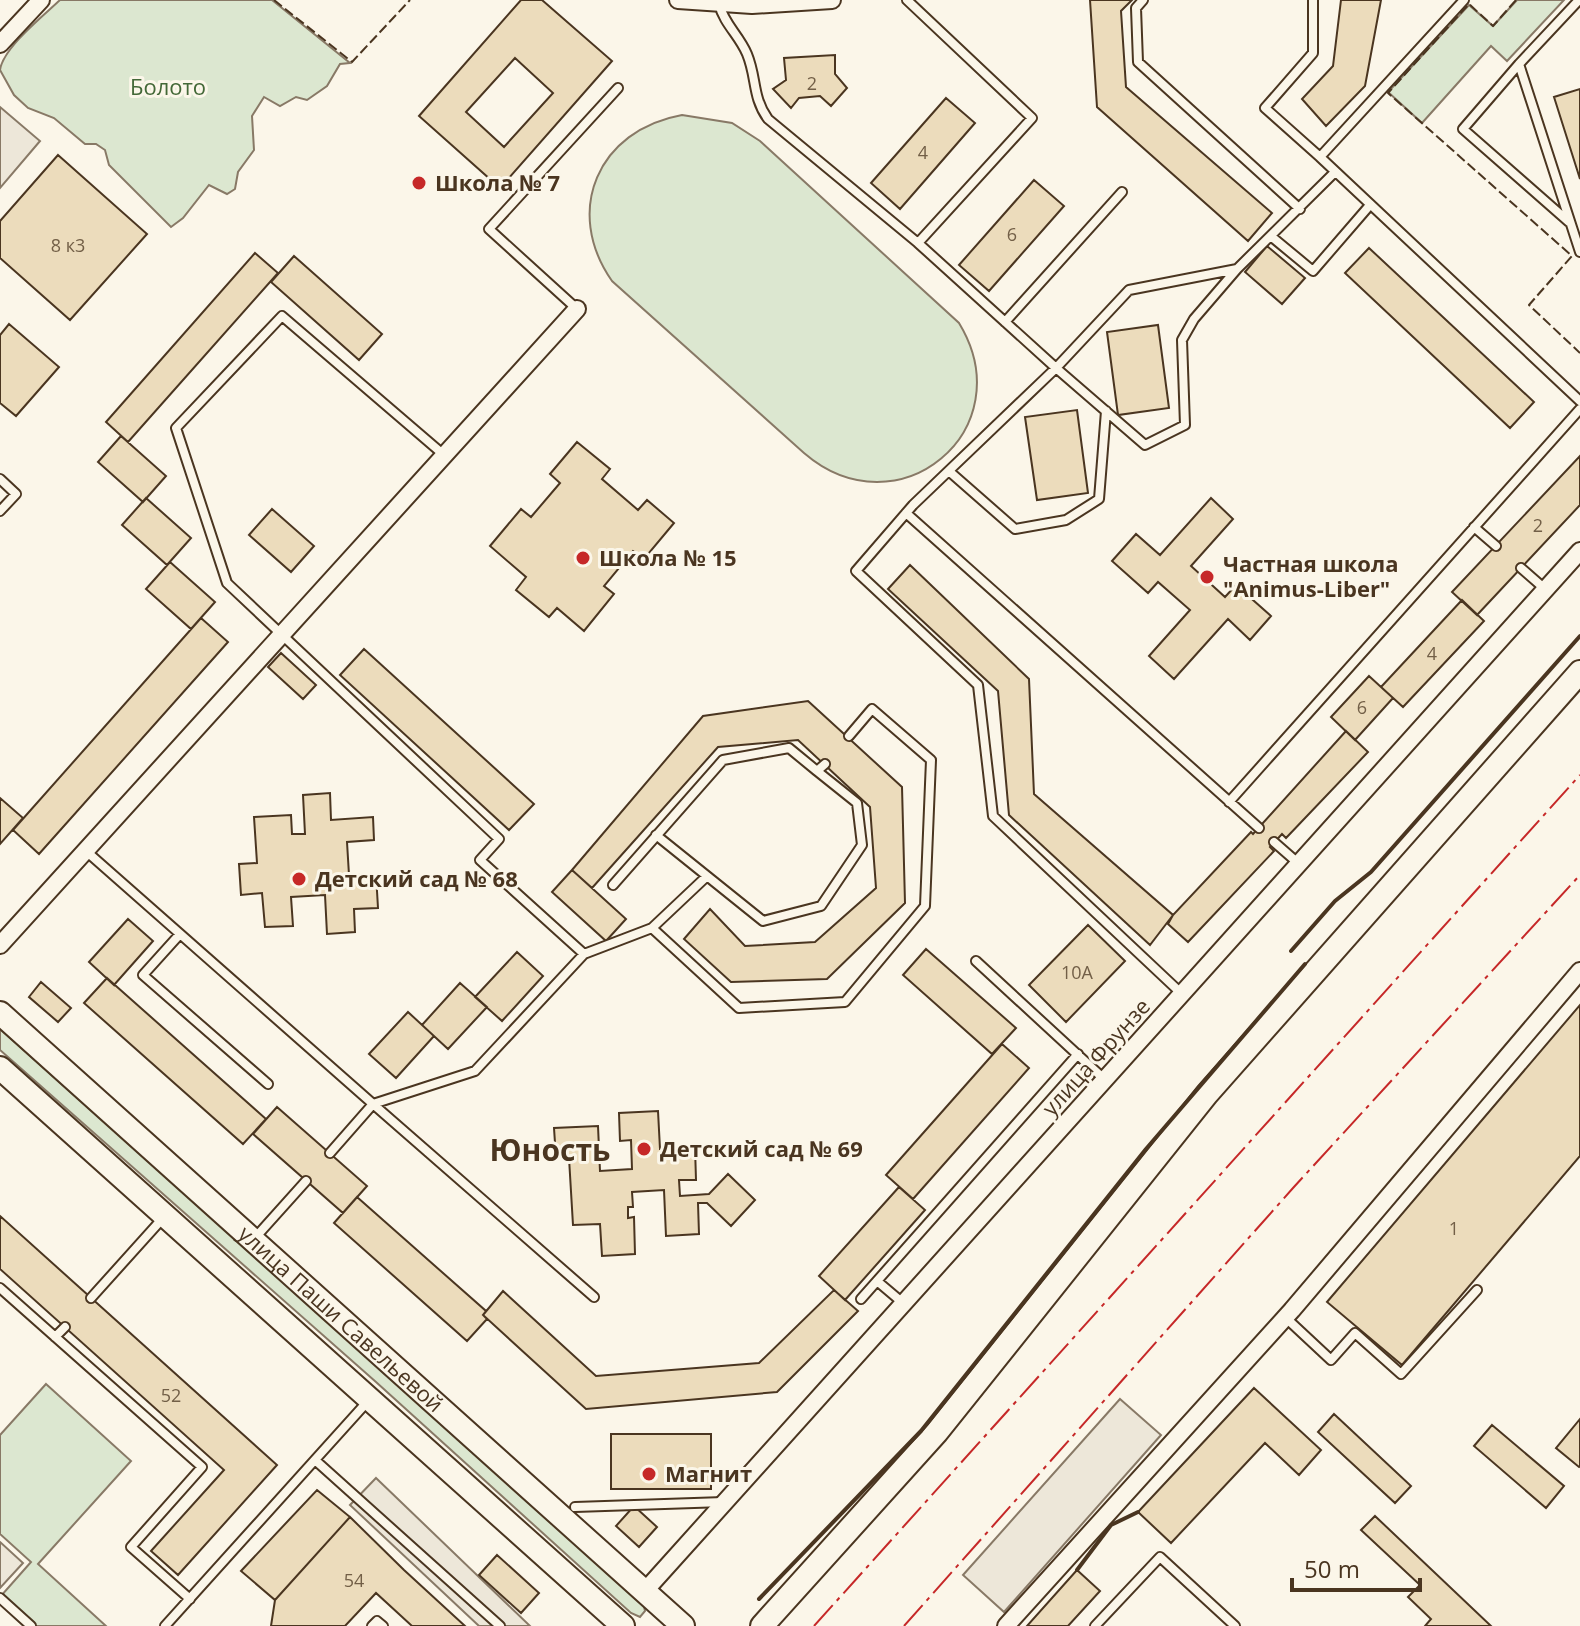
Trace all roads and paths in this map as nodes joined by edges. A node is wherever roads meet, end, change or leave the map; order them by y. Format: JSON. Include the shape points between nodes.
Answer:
{"nodes":[{"id":1,"x":41,"y":0,"type":"edge"},
{"id":2,"x":678,"y":0,"type":"edge"},
{"id":3,"x":907,"y":0,"type":"edge"},
{"id":4,"x":1143,"y":0,"type":"edge"},
{"id":5,"x":1313,"y":0,"type":"edge"},
{"id":6,"x":1464,"y":0,"type":"edge"},
{"id":7,"x":1579,"y":0,"type":"edge"},
{"id":8,"x":823,"y":1,"type":"edge"},
{"id":9,"x":719,"y":4,"type":"junction"},
{"id":10,"x":0,"y":44,"type":"edge"},
{"id":11,"x":1519,"y":64,"type":"junction"},
{"id":12,"x":618,"y":88,"type":"dead end"},
{"id":13,"x":1320,"y":157,"type":"junction"},
{"id":14,"x":1335,"y":172,"type":"junction"},
{"id":15,"x":1122,"y":192,"type":"dead end"},
{"id":16,"x":1370,"y":205,"type":"junction"},
{"id":17,"x":1300,"y":209,"type":"junction"},
{"id":18,"x":1571,"y":224,"type":"junction"},
{"id":19,"x":1272,"y":237,"type":"junction"},
{"id":20,"x":918,"y":243,"type":"junction"},
{"id":21,"x":1580,"y":252,"type":"edge"},
{"id":22,"x":1237,"y":269,"type":"junction"},
{"id":23,"x":577,"y":309,"type":"joint"},
{"id":24,"x":1005,"y":322,"type":"junction"},
{"id":25,"x":1056,"y":368,"type":"junction"},
{"id":26,"x":1580,"y":401,"type":"edge"},
{"id":27,"x":1580,"y":409,"type":"edge"},
{"id":28,"x":1106,"y":411,"type":"junction"},
{"id":29,"x":444,"y":455,"type":"junction"},
{"id":30,"x":950,"y":472,"type":"junction"},
{"id":31,"x":0,"y":479,"type":"edge"},
{"id":32,"x":0,"y":511,"type":"edge"},
{"id":33,"x":906,"y":513,"type":"junction"},
{"id":34,"x":1474,"y":527,"type":"junction"},
{"id":35,"x":1496,"y":546,"type":"dead end"},
{"id":36,"x":1580,"y":551,"type":"edge"},
{"id":37,"x":1521,"y":568,"type":"dead end"},
{"id":38,"x":1546,"y":589,"type":"junction"},
{"id":39,"x":281,"y":635,"type":"junction"},
{"id":40,"x":1580,"y":672,"type":"edge"},
{"id":41,"x":849,"y":736,"type":"dead end"},
{"id":42,"x":1229,"y":802,"type":"junction"},
{"id":43,"x":1259,"y":828,"type":"dead end"},
{"id":44,"x":656,"y":835,"type":"junction"},
{"id":45,"x":1274,"y":842,"type":"dead end"},
{"id":46,"x":85,"y":851,"type":"junction"},
{"id":47,"x":1299,"y":864,"type":"junction"},
{"id":48,"x":706,"y":877,"type":"junction"},
{"id":49,"x":613,"y":885,"type":"dead end"},
{"id":50,"x":652,"y":928,"type":"junction"},
{"id":51,"x":180,"y":934,"type":"junction"},
{"id":52,"x":0,"y":945,"type":"edge"},
{"id":53,"x":584,"y":954,"type":"junction"},
{"id":54,"x":976,"y":961,"type":"dead end"},
{"id":55,"x":1580,"y":971,"type":"edge"},
{"id":56,"x":1182,"y":994,"type":"junction"},
{"id":57,"x":0,"y":1013,"type":"edge"},
{"id":58,"x":1078,"y":1054,"type":"junction"},
{"id":59,"x":0,"y":1068,"type":"edge"},
{"id":60,"x":1105,"y":1080,"type":"junction"},
{"id":61,"x":268,"y":1084,"type":"dead end"},
{"id":62,"x":373,"y":1104,"type":"junction"},
{"id":63,"x":330,"y":1153,"type":"dead end"},
{"id":64,"x":306,"y":1181,"type":"dead end"},
{"id":65,"x":165,"y":1216,"type":"junction"},
{"id":66,"x":253,"y":1240,"type":"junction"},
{"id":67,"x":877,"y":1281,"type":"junction"},
{"id":68,"x":0,"y":1288,"type":"edge"},
{"id":69,"x":1477,"y":1290,"type":"dead end"},
{"id":70,"x":594,"y":1297,"type":"dead end"},
{"id":71,"x":91,"y":1298,"type":"dead end"},
{"id":72,"x":861,"y":1299,"type":"dead end"},
{"id":73,"x":904,"y":1304,"type":"junction"},
{"id":74,"x":1285,"y":1318,"type":"junction"},
{"id":75,"x":65,"y":1327,"type":"dead end"},
{"id":76,"x":55,"y":1337,"type":"junction"},
{"id":77,"x":369,"y":1399,"type":"junction"},
{"id":78,"x":315,"y":1460,"type":"junction"},
{"id":79,"x":725,"y":1502,"type":"junction"},
{"id":80,"x":575,"y":1507,"type":"dead end"},
{"id":81,"x":644,"y":1592,"type":"junction"},
{"id":82,"x":0,"y":1598,"type":"edge"},
{"id":83,"x":190,"y":1599,"type":"junction"},
{"id":84,"x":31,"y":1626,"type":"edge"},
{"id":85,"x":165,"y":1626,"type":"edge"},
{"id":86,"x":372,"y":1626,"type":"edge"},
{"id":87,"x":383,"y":1626,"type":"edge"},
{"id":88,"x":500,"y":1626,"type":"edge"},
{"id":89,"x":623,"y":1626,"type":"edge"},
{"id":90,"x":683,"y":1626,"type":"edge"},
{"id":91,"x":762,"y":1626,"type":"edge"},
{"id":92,"x":1006,"y":1626,"type":"edge"},
{"id":93,"x":1095,"y":1626,"type":"edge"},
{"id":94,"x":1235,"y":1626,"type":"edge"}],
"edges":[{"from":1,"to":10,"type":"street"},
{"from":2,"to":9,"type":"street"},
{"from":3,"to":20,"type":"lane","via":[[1032,118]]},
{"from":4,"to":17,"type":"lane","via":[[1136,8],[1138,62]]},
{"from":5,"to":13,"type":"lane","via":[[1313,53],[1265,108]]},
{"from":6,"to":13,"type":"lane"},
{"from":7,"to":11,"type":"lane"},
{"from":8,"to":9,"type":"street"},
{"from":9,"to":20,"type":"lane","via":[[723,20],[745,50],[756,81],[756,103],[768,119]]},
{"from":11,"to":18,"type":"lane"},
{"from":11,"to":18,"type":"lane","via":[[1463,129]]},
{"from":12,"to":23,"type":"lane","via":[[489,229]]},
{"from":13,"to":14,"type":"lane"},
{"from":14,"to":16,"type":"lane"},
{"from":14,"to":17,"type":"lane"},
{"from":15,"to":24,"type":"lane"},
{"from":16,"to":19,"type":"lane","via":[[1313,271]]},
{"from":16,"to":26,"type":"lane"},
{"from":17,"to":19,"type":"lane"},
{"from":18,"to":21,"type":"lane"},
{"from":19,"to":22,"type":"lane"},
{"from":20,"to":24,"type":"lane"},
{"from":22,"to":25,"type":"lane","via":[[1129,290]]},
{"from":22,"to":28,"type":"lane","via":[[1182,340],[1185,425],[1145,445]]},
{"from":23,"to":29,"type":"street"},
{"from":24,"to":25,"type":"lane"},
{"from":25,"to":28,"type":"lane"},
{"from":25,"to":30,"type":"lane"},
{"from":27,"to":34,"type":"lane"},
{"from":28,"to":30,"type":"lane","via":[[1099,499],[1066,520],[1015,529]]},
{"from":29,"to":39,"type":"street"},
{"from":29,"to":39,"type":"lane","via":[[282,316],[176,428],[227,583]]},
{"from":30,"to":33,"type":"lane"},
{"from":31,"to":32,"type":"lane","via":[[16,494]]},
{"from":33,"to":42,"type":"lane"},
{"from":33,"to":56,"type":"lane","via":[[856,571],[978,685],[993,816]]},
{"from":34,"to":35,"type":"lane"},
{"from":34,"to":42,"type":"lane"},
{"from":36,"to":38,"type":"street","name":"улица Фрунзе"},
{"from":37,"to":38,"type":"lane"},
{"from":38,"to":47,"type":"street","name":"улица Фрунзе"},
{"from":39,"to":46,"type":"street"},
{"from":39,"to":53,"type":"lane","via":[[499,839],[480,860]]},
{"from":40,"to":91,"type":"main road","via":[[1207,1094],[937,1432]]},
{"from":41,"to":50,"type":"lane","via":[[872,709],[931,760],[925,906],[845,1002],[739,1008]]},
{"from":42,"to":43,"type":"lane"},
{"from":44,"to":48,"type":"lane"},
{"from":44,"to":48,"type":"lane","via":[[723,760],[789,748],[821,767],[857,803],[862,845],[821,906],[763,921]]},
{"from":44,"to":49,"type":"lane"},
{"from":45,"to":47,"type":"lane"},
{"from":46,"to":51,"type":"lane"},
{"from":46,"to":52,"type":"street"},
{"from":47,"to":56,"type":"street","name":"улица Фрунзе"},
{"from":48,"to":50,"type":"lane"},
{"from":50,"to":53,"type":"lane"},
{"from":51,"to":61,"type":"lane","via":[[143,975]]},
{"from":51,"to":62,"type":"lane"},
{"from":53,"to":62,"type":"lane","via":[[475,1071]]},
{"from":54,"to":58,"type":"lane"},
{"from":55,"to":74,"type":"street"},
{"from":56,"to":60,"type":"street","name":"улица Фрунзе"},
{"from":57,"to":66,"type":"main road","name":"улица Паши Савельевой"},
{"from":58,"to":60,"type":"lane"},
{"from":58,"to":67,"type":"lane"},
{"from":59,"to":65,"type":"main road","name":"улица Паши Савельевой"},
{"from":60,"to":73,"type":"street","name":"улица Фрунзе"},
{"from":62,"to":63,"type":"lane"},
{"from":62,"to":70,"type":"lane"},
{"from":64,"to":66,"type":"lane"},
{"from":65,"to":71,"type":"lane"},
{"from":65,"to":77,"type":"main road","name":"улица Паши Савельевой"},
{"from":66,"to":81,"type":"main road","name":"улица Паши Савельевой"},
{"from":67,"to":72,"type":"lane"},
{"from":67,"to":73,"type":"lane"},
{"from":68,"to":76,"type":"lane"},
{"from":69,"to":74,"type":"lane","via":[[1401,1374],[1355,1333],[1331,1360]]},
{"from":73,"to":79,"type":"street","name":"улица Фрунзе"},
{"from":74,"to":92,"type":"street"},
{"from":75,"to":76,"type":"lane"},
{"from":76,"to":83,"type":"lane","via":[[202,1467],[131,1547]]},
{"from":77,"to":78,"type":"lane"},
{"from":77,"to":89,"type":"main road","name":"улица Паши Савельевой"},
{"from":78,"to":83,"type":"lane"},
{"from":78,"to":88,"type":"lane"},
{"from":79,"to":80,"type":"lane"},
{"from":79,"to":81,"type":"street","name":"улица Фрунзе"},
{"from":81,"to":90,"type":"main road","name":"улица Паши Савельевой"},
{"from":82,"to":84,"type":"lane"},
{"from":83,"to":85,"type":"lane"},
{"from":86,"to":87,"type":"lane","via":[[377,1621]]},
{"from":93,"to":94,"type":"lane","via":[[1160,1557]]}]}
